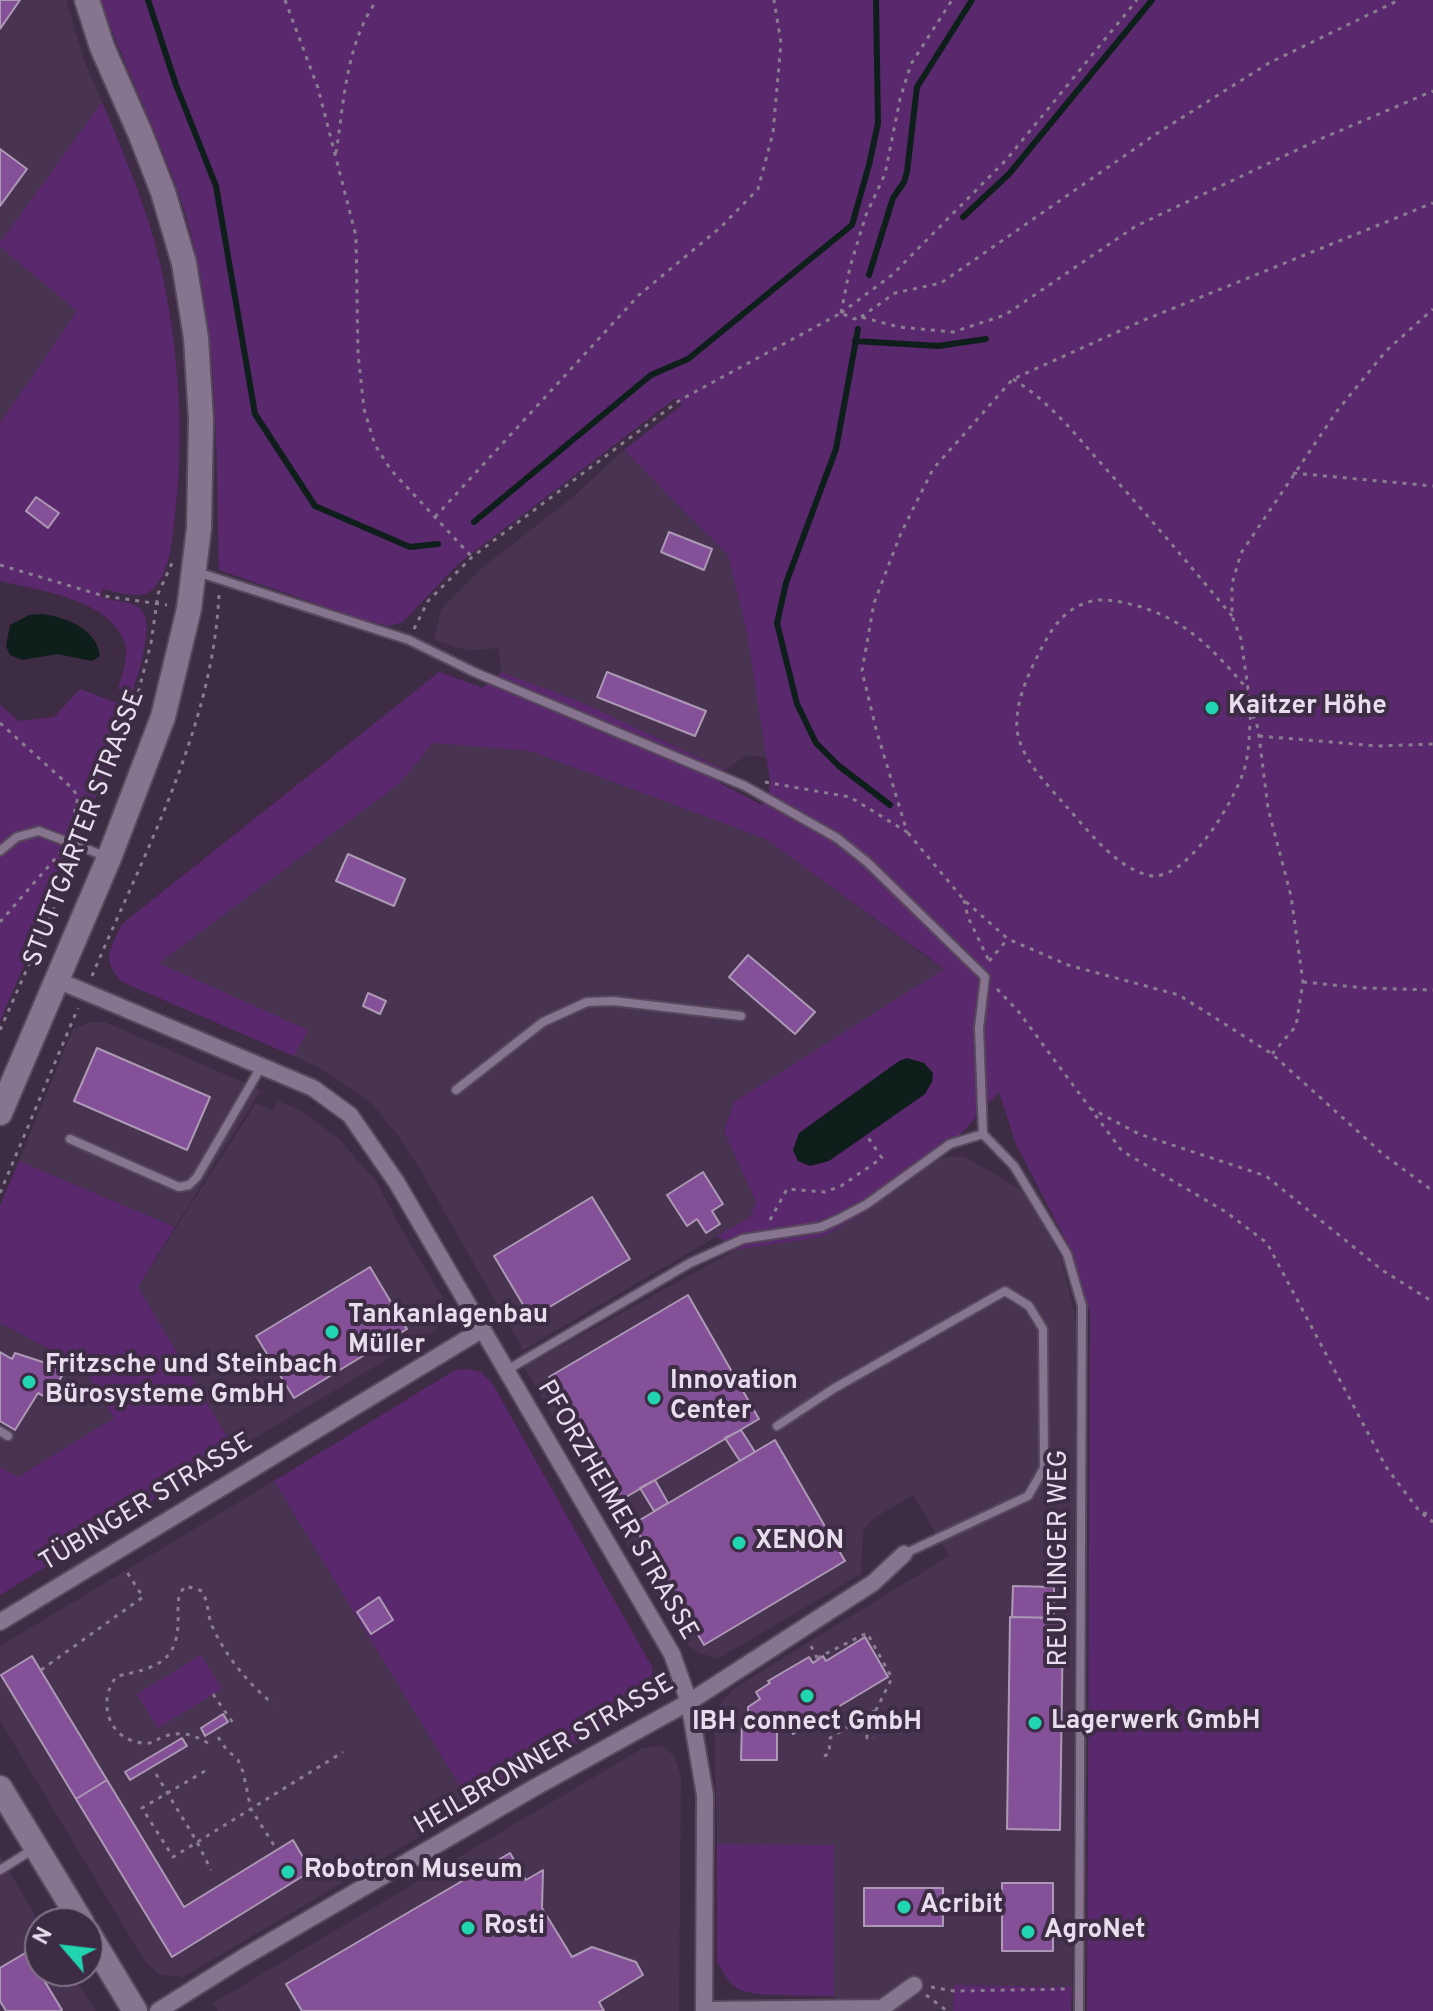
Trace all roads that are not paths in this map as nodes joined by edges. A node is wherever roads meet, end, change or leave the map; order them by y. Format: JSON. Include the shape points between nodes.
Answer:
{"nodes":[{"id":1,"x":87,"y":0,"type":"edge"},
{"id":2,"x":185,"y":565,"type":"junction"},
{"id":3,"x":0,"y":851,"type":"edge"},
{"id":4,"x":109,"y":858,"type":"junction"},
{"id":5,"x":57,"y":980,"type":"junction"},
{"id":6,"x":741,"y":1016,"type":"dead end"},
{"id":7,"x":261,"y":1066,"type":"junction"},
{"id":8,"x":456,"y":1090,"type":"dead end"},
{"id":9,"x":0,"y":1113,"type":"edge"},
{"id":10,"x":983,"y":1134,"type":"junction"},
{"id":11,"x":70,"y":1139,"type":"dead end"},
{"id":12,"x":483,"y":1329,"type":"junction"},
{"id":13,"x":506,"y":1370,"type":"junction"},
{"id":14,"x":777,"y":1426,"type":"dead end"},
{"id":15,"x":904,"y":1554,"type":"joint"},
{"id":16,"x":0,"y":1622,"type":"edge"},
{"id":17,"x":689,"y":1702,"type":"junction"},
{"id":18,"x":0,"y":1788,"type":"edge"},
{"id":19,"x":36,"y":1848,"type":"junction"},
{"id":20,"x":0,"y":1870,"type":"edge"},
{"id":21,"x":72,"y":1907,"type":"edge"},
{"id":22,"x":104,"y":1960,"type":"edge"},
{"id":23,"x":914,"y":1985,"type":"road end"},
{"id":24,"x":704,"y":2010,"type":"edge"},
{"id":25,"x":135,"y":2011,"type":"edge"},
{"id":26,"x":158,"y":2011,"type":"edge"},
{"id":27,"x":1079,"y":2011,"type":"edge"}],
"edges":[{"from":1,"to":2,"type":"main road","name":"STUTTGARTER STRASSE","via":[[163,192],[184,263],[196,338],[202,474]]},
{"from":2,"to":4,"type":"main road","name":"STUTTGARTER STRASSE","via":[[189,609],[163,717]]},
{"from":2,"to":10,"type":"lane","via":[[409,640],[745,786],[837,838],[985,977],[979,1028]]},
{"from":3,"to":4,"type":"lane","via":[[17,837],[39,831]]},
{"from":4,"to":5,"type":"main road","name":"STUTTGARTER STRASSE"},
{"from":5,"to":7,"type":"street","name":"PFORZHEIMER STRASSE"},
{"from":5,"to":9,"type":"main road","name":"STUTTGARTER STRASSE"},
{"from":6,"to":8,"type":"lane","via":[[587,1002],[543,1022]]},
{"from":7,"to":11,"type":"lane","via":[[189,1185],[179,1187]]},
{"from":7,"to":12,"type":"street","name":"PFORZHEIMER STRASSE","via":[[313,1088],[350,1115],[397,1183]]},
{"from":10,"to":13,"type":"lane","via":[[950,1144],[867,1204],[821,1227],[743,1239],[690,1263]]},
{"from":10,"to":27,"type":"lane","name":"REUTLINGER WEG","via":[[1014,1166],[1067,1254],[1082,1306]]},
{"from":12,"to":13,"type":"street","name":"PFORZHEIMER STRASSE"},
{"from":12,"to":16,"type":"street","name":"TÜBINGER STRASSE"},
{"from":13,"to":17,"type":"street","name":"PFORZHEIMER STRASSE","via":[[672,1654]]},
{"from":14,"to":15,"type":"lane","via":[[1005,1291],[1029,1306],[1043,1329],[1044,1468],[1028,1496]]},
{"from":15,"to":17,"type":"street","name":"HEILBRONNER STRASSE","via":[[873,1583]]},
{"from":17,"to":24,"type":"street","name":"PFORZHEIMER STRASSE","via":[[705,1795]]},
{"from":17,"to":26,"type":"street","name":"HEILBRONNER STRASSE"},
{"from":18,"to":19,"type":"main road"},
{"from":19,"to":20,"type":"lane"},
{"from":19,"to":21,"type":"main road"},
{"from":22,"to":25,"type":"main road"},
{"from":23,"to":24,"type":"street","name":"PFORZHEIMER STRASSE","via":[[882,2008]]}]}
